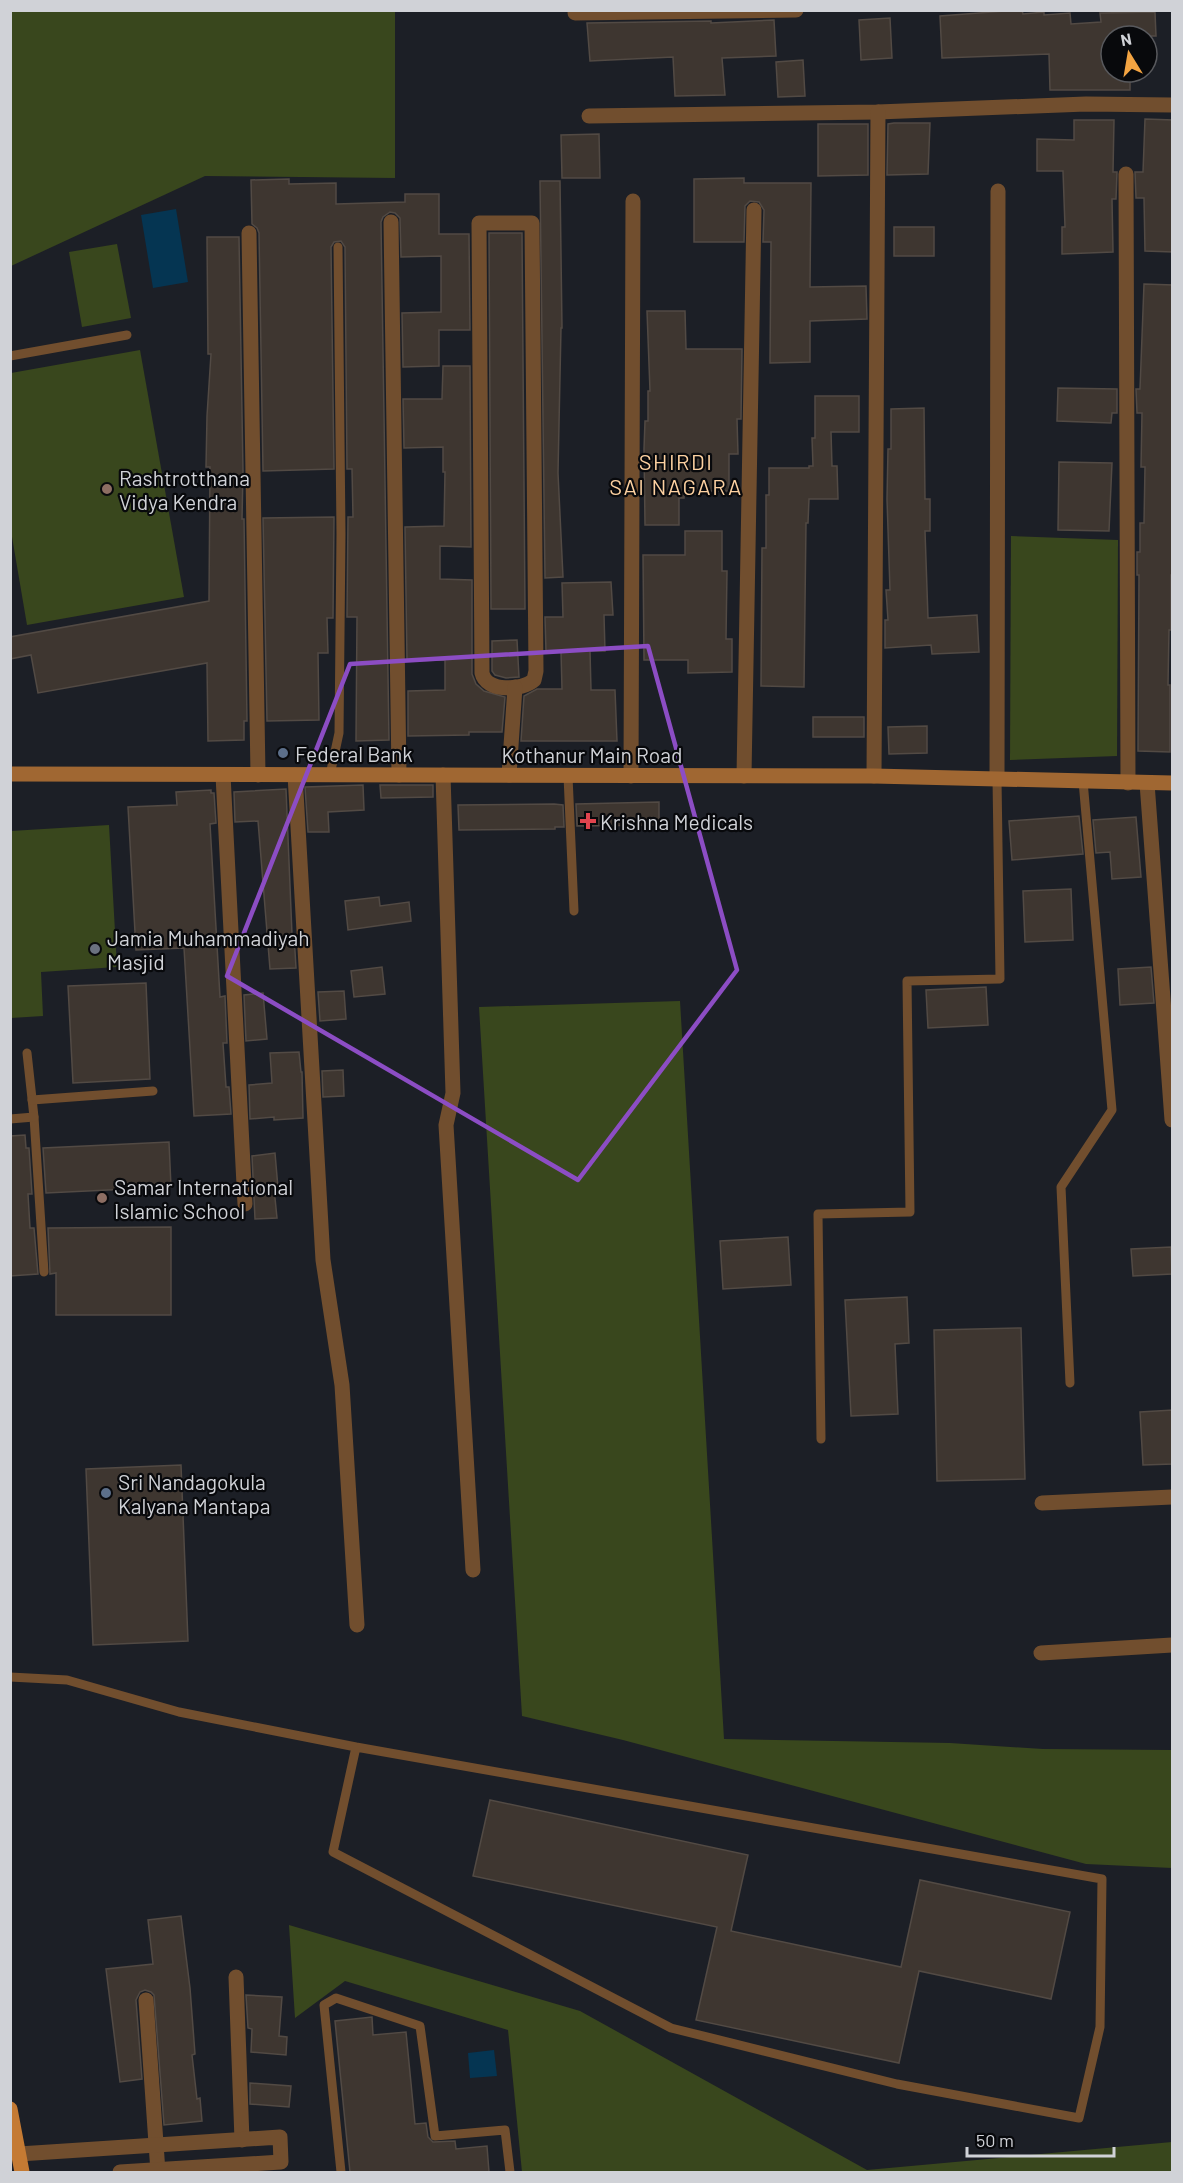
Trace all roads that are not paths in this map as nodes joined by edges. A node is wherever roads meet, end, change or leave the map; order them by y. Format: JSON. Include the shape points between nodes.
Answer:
{"nodes":[{"id":1,"x":796,"y":10,"type":"edge"},
{"id":2,"x":724,"y":11,"type":"edge"},
{"id":3,"x":575,"y":13,"type":"dead end"},
{"id":4,"x":1173,"y":105,"type":"edge"},
{"id":5,"x":878,"y":112,"type":"junction"},
{"id":6,"x":589,"y":116,"type":"dead end"},
{"id":7,"x":1126,"y":174,"type":"dead end"},
{"id":8,"x":998,"y":191,"type":"dead end"},
{"id":9,"x":633,"y":201,"type":"dead end"},
{"id":10,"x":754,"y":210,"type":"dead end"},
{"id":11,"x":391,"y":222,"type":"dead end"},
{"id":12,"x":249,"y":232,"type":"dead end"},
{"id":13,"x":338,"y":247,"type":"dead end"},
{"id":14,"x":127,"y":334,"type":"dead end"},
{"id":15,"x":10,"y":356,"type":"edge"},
{"id":16,"x":515,"y":687,"type":"junction"},
{"id":17,"x":10,"y":774,"type":"edge"},
{"id":18,"x":223,"y":775,"type":"junction"},
{"id":19,"x":258,"y":775,"type":"junction"},
{"id":20,"x":295,"y":775,"type":"junction"},
{"id":21,"x":330,"y":775,"type":"junction"},
{"id":22,"x":399,"y":775,"type":"junction"},
{"id":23,"x":443,"y":775,"type":"junction"},
{"id":24,"x":510,"y":775,"type":"junction"},
{"id":25,"x":568,"y":776,"type":"junction"},
{"id":26,"x":632,"y":776,"type":"junction"},
{"id":27,"x":744,"y":776,"type":"junction"},
{"id":28,"x":874,"y":776,"type":"junction"},
{"id":29,"x":997,"y":779,"type":"junction"},
{"id":30,"x":1083,"y":782,"type":"junction"},
{"id":31,"x":1128,"y":783,"type":"junction"},
{"id":32,"x":1147,"y":783,"type":"junction"},
{"id":33,"x":1173,"y":783,"type":"edge"},
{"id":34,"x":574,"y":911,"type":"dead end"},
{"id":35,"x":27,"y":1053,"type":"dead end"},
{"id":36,"x":153,"y":1091,"type":"dead end"},
{"id":37,"x":32,"y":1100,"type":"junction"},
{"id":38,"x":34,"y":1117,"type":"junction"},
{"id":39,"x":10,"y":1119,"type":"edge"},
{"id":40,"x":1173,"y":1120,"type":"edge"},
{"id":41,"x":245,"y":1204,"type":"dead end"},
{"id":42,"x":44,"y":1272,"type":"dead end"},
{"id":43,"x":1070,"y":1383,"type":"dead end"},
{"id":44,"x":821,"y":1439,"type":"dead end"},
{"id":45,"x":1173,"y":1497,"type":"edge"},
{"id":46,"x":1042,"y":1503,"type":"dead end"},
{"id":47,"x":473,"y":1570,"type":"dead end"},
{"id":48,"x":357,"y":1625,"type":"dead end"},
{"id":49,"x":1173,"y":1645,"type":"edge"},
{"id":50,"x":1041,"y":1653,"type":"dead end"},
{"id":51,"x":10,"y":1677,"type":"edge"},
{"id":52,"x":356,"y":1747,"type":"junction"},
{"id":53,"x":236,"y":1977,"type":"dead end"},
{"id":54,"x":146,"y":2000,"type":"dead end"},
{"id":55,"x":10,"y":2109,"type":"edge"},
{"id":56,"x":242,"y":2140,"type":"junction"},
{"id":57,"x":156,"y":2145,"type":"junction"},
{"id":58,"x":19,"y":2154,"type":"junction"},
{"id":59,"x":245,"y":2168,"type":"edge"},
{"id":60,"x":158,"y":2171,"type":"edge"},
{"id":61,"x":22,"y":2172,"type":"edge"},
{"id":62,"x":120,"y":2172,"type":"edge"},
{"id":63,"x":341,"y":2172,"type":"edge"},
{"id":64,"x":510,"y":2172,"type":"edge"}],
"edges":[{"from":1,"to":2,"type":"street"},
{"from":2,"to":3,"type":"street"},
{"from":4,"to":5,"type":"street","via":[[1086,104]]},
{"from":5,"to":6,"type":"street"},
{"from":5,"to":28,"type":"street"},
{"from":7,"to":31,"type":"street"},
{"from":8,"to":29,"type":"street"},
{"from":9,"to":26,"type":"street"},
{"from":10,"to":27,"type":"street"},
{"from":11,"to":22,"type":"street"},
{"from":12,"to":19,"type":"street"},
{"from":13,"to":21,"type":"lane","via":[[339,733]]},
{"from":14,"to":15,"type":"lane"},
{"from":16,"to":16,"type":"street","via":[[489,684],[482,673],[479,223],[532,223],[536,671],[530,684]]},
{"from":16,"to":24,"type":"street"},
{"from":17,"to":18,"type":"main road","name":"Kothanur Main Road"},
{"from":18,"to":19,"type":"main road","name":"Kothanur Main Road"},
{"from":18,"to":41,"type":"street"},
{"from":19,"to":20,"type":"main road","name":"Kothanur Main Road"},
{"from":20,"to":21,"type":"main road","name":"Kothanur Main Road"},
{"from":20,"to":48,"type":"street","via":[[322,1260],[342,1384]]},
{"from":21,"to":22,"type":"main road","name":"Kothanur Main Road"},
{"from":22,"to":23,"type":"main road","name":"Kothanur Main Road"},
{"from":23,"to":24,"type":"main road","name":"Kothanur Main Road"},
{"from":23,"to":47,"type":"street","via":[[453,1093],[446,1125]]},
{"from":24,"to":25,"type":"main road","name":"Kothanur Main Road"},
{"from":25,"to":26,"type":"main road","name":"Kothanur Main Road"},
{"from":25,"to":34,"type":"lane"},
{"from":26,"to":27,"type":"main road","name":"Kothanur Main Road"},
{"from":27,"to":28,"type":"main road","name":"Kothanur Main Road"},
{"from":28,"to":29,"type":"main road","name":"Kothanur Main Road"},
{"from":29,"to":30,"type":"main road","name":"Kothanur Main Road"},
{"from":29,"to":44,"type":"lane","via":[[1000,979],[907,981],[910,1212],[818,1214]]},
{"from":30,"to":31,"type":"main road","name":"Kothanur Main Road"},
{"from":30,"to":43,"type":"lane","via":[[1112,1110],[1061,1187]]},
{"from":31,"to":32,"type":"main road","name":"Kothanur Main Road"},
{"from":32,"to":33,"type":"main road","name":"Kothanur Main Road"},
{"from":32,"to":40,"type":"street"},
{"from":35,"to":37,"type":"lane"},
{"from":36,"to":37,"type":"lane"},
{"from":37,"to":38,"type":"lane"},
{"from":38,"to":39,"type":"lane"},
{"from":38,"to":42,"type":"lane"},
{"from":45,"to":46,"type":"street"},
{"from":49,"to":50,"type":"street"},
{"from":51,"to":52,"type":"lane","via":[[66,1680],[179,1712]]},
{"from":52,"to":52,"type":"lane","via":[[1102,1879],[1100,2027],[1080,2118],[897,2084],[671,2028],[333,1852]]},
{"from":53,"to":56,"type":"street"},
{"from":54,"to":57,"type":"street"},
{"from":55,"to":58,"type":"main road"},
{"from":56,"to":57,"type":"street"},
{"from":56,"to":59,"type":"street","via":[[280,2137],[281,2162]]},
{"from":57,"to":58,"type":"street"},
{"from":57,"to":60,"type":"street"},
{"from":58,"to":61,"type":"main road"},
{"from":59,"to":60,"type":"street"},
{"from":60,"to":62,"type":"street"},
{"from":63,"to":64,"type":"lane","via":[[324,2005],[336,1998],[420,2026],[435,2136],[505,2130]]}]}
